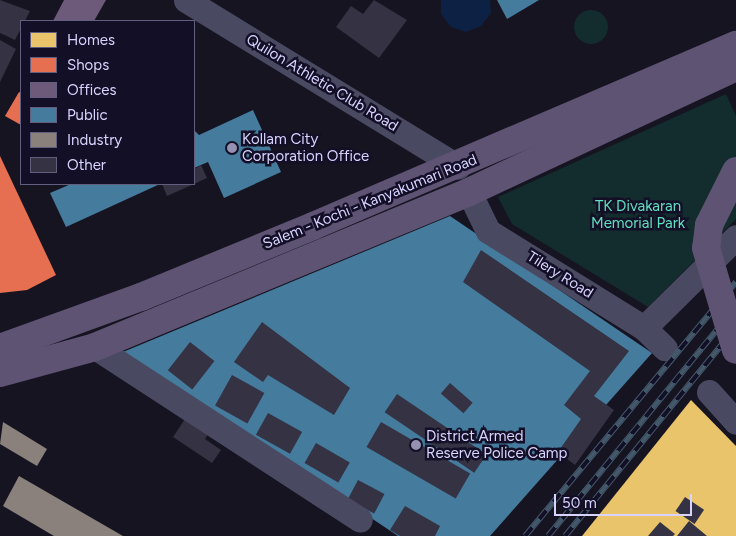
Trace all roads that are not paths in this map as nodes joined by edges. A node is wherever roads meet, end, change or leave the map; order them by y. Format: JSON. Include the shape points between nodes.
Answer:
{"nodes":[{"id":1,"x":207,"y":5,"type":"edge"},
{"id":2,"x":736,"y":45,"type":"edge"},
{"id":3,"x":736,"y":67,"type":"edge"},
{"id":4,"x":458,"y":167,"type":"junction"},
{"id":5,"x":736,"y":171,"type":"edge"},
{"id":6,"x":469,"y":192,"type":"junction"},
{"id":7,"x":736,"y":237,"type":"edge"},
{"id":8,"x":644,"y":328,"type":"junction"},
{"id":9,"x":95,"y":346,"type":"junction"},
{"id":10,"x":0,"y":348,"type":"edge"},
{"id":11,"x":665,"y":348,"type":"dead end"},
{"id":12,"x":736,"y":350,"type":"edge"},
{"id":13,"x":0,"y":373,"type":"edge"},
{"id":14,"x":709,"y":392,"type":"dead end"},
{"id":15,"x":736,"y":422,"type":"edge"},
{"id":16,"x":360,"y":520,"type":"dead end"}],
"edges":[{"from":1,"to":4,"type":"street","name":"Quilon Athletic Club Road"},
{"from":2,"to":4,"type":"main road","name":"Salem - Kochi - Kanyakumari Road"},
{"from":3,"to":6,"type":"main road"},
{"from":4,"to":10,"type":"main road","name":"Salem - Kochi - Kanyakumari Road","via":[[141,297]]},
{"from":5,"to":12,"type":"main road","bridge":true,"via":[[709,225],[706,248]]},
{"from":6,"to":8,"type":"street","name":"Tilery Road","via":[[488,231]]},
{"from":6,"to":9,"type":"main road"},
{"from":7,"to":8,"type":"street"},
{"from":8,"to":11,"type":"street","name":"Tilery Road"},
{"from":9,"to":13,"type":"main road"},
{"from":9,"to":16,"type":"street"},
{"from":14,"to":15,"type":"street"}]}
